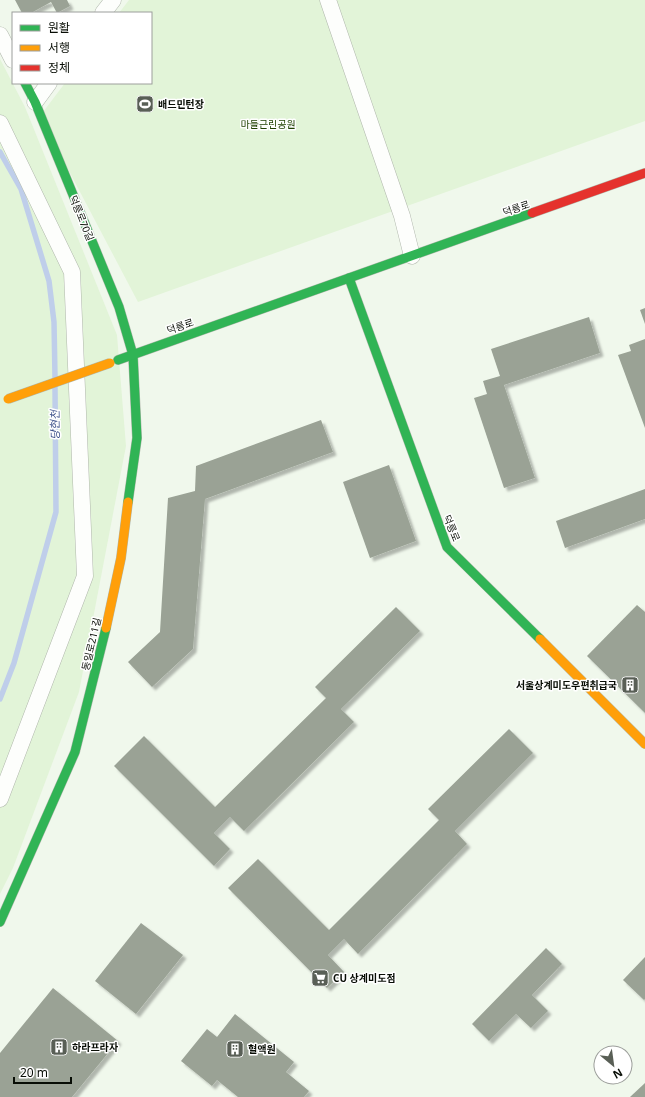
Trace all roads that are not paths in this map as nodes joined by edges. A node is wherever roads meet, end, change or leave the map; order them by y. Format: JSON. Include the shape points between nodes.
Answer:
{"nodes":[{"id":1,"x":113,"y":0,"type":"edge"},
{"id":2,"x":328,"y":0,"type":"edge"},
{"id":3,"x":104,"y":12,"type":"edge"},
{"id":4,"x":0,"y":35,"type":"edge"},
{"id":5,"x":12,"y":58,"type":"edge"},
{"id":6,"x":26,"y":84,"type":"edge"},
{"id":7,"x":49,"y":84,"type":"edge"},
{"id":8,"x":35,"y":102,"type":"junction"},
{"id":9,"x":0,"y":123,"type":"edge"},
{"id":10,"x":645,"y":173,"type":"edge"},
{"id":11,"x":412,"y":256,"type":"junction"},
{"id":12,"x":349,"y":278,"type":"junction"},
{"id":13,"x":132,"y":355,"type":"junction"},
{"id":14,"x":4,"y":400,"type":"edge"},
{"id":15,"x":645,"y":744,"type":"edge"},
{"id":16,"x":0,"y":798,"type":"edge"},
{"id":17,"x":0,"y":922,"type":"edge"}],
"edges":[{"from":1,"to":3,"type":"street"},
{"from":2,"to":11,"type":"street","via":[[402,216]]},
{"from":4,"to":5,"type":"street"},
{"from":6,"to":8,"type":"street","name":"덕릉로70길"},
{"from":7,"to":8,"type":"street"},
{"from":8,"to":13,"type":"street","name":"덕릉로70길","via":[[119,307]]},
{"from":9,"to":16,"type":"street","via":[[72,272],[85,576]]},
{"from":10,"to":11,"type":"street","name":"덕릉로"},
{"from":11,"to":12,"type":"street","name":"덕릉로"},
{"from":12,"to":13,"type":"street","name":"덕릉로"},
{"from":12,"to":15,"type":"street","name":"덕릉로","via":[[447,547]]},
{"from":13,"to":14,"type":"street","name":"덕릉로","bridge":true},
{"from":13,"to":17,"type":"street","name":"동일로211길","via":[[137,438],[121,558],[104,639],[76,752]]}]}
